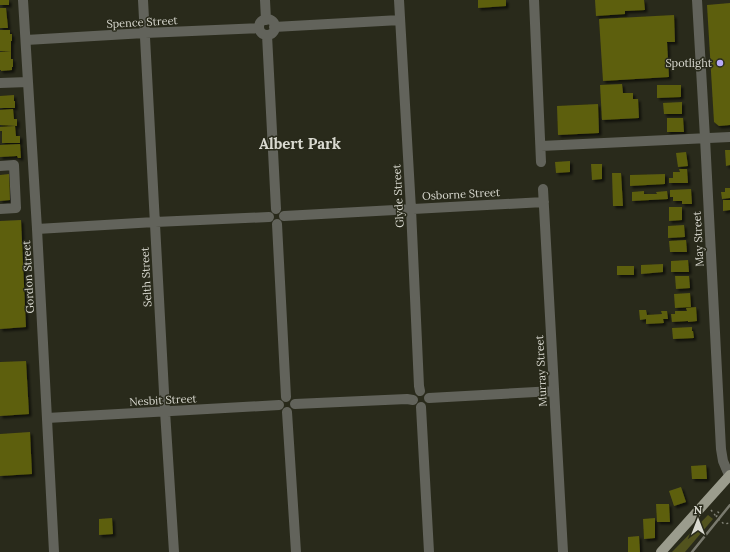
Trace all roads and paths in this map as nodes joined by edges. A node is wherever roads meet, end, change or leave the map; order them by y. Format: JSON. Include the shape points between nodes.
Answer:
{"nodes":[{"id":1,"x":23,"y":0,"type":"edge"},
{"id":2,"x":143,"y":0,"type":"edge"},
{"id":3,"x":265,"y":0,"type":"edge"},
{"id":4,"x":399,"y":0,"type":"edge"},
{"id":5,"x":534,"y":0,"type":"edge"},
{"id":6,"x":697,"y":0,"type":"edge"},
{"id":7,"x":266,"y":20,"type":"junction"},
{"id":8,"x":400,"y":20,"type":"junction"},
{"id":9,"x":274,"y":26,"type":"junction"},
{"id":10,"x":259,"y":28,"type":"junction"},
{"id":11,"x":145,"y":33,"type":"junction"},
{"id":12,"x":267,"y":35,"type":"junction"},
{"id":13,"x":26,"y":40,"type":"junction"},
{"id":14,"x":28,"y":82,"type":"junction"},
{"id":15,"x":0,"y":83,"type":"edge"},
{"id":16,"x":730,"y":137,"type":"edge"},
{"id":17,"x":705,"y":138,"type":"junction"},
{"id":18,"x":541,"y":146,"type":"junction"},
{"id":19,"x":541,"y":162,"type":"dead end"},
{"id":20,"x":0,"y":166,"type":"edge"},
{"id":21,"x":543,"y":189,"type":"dead end"},
{"id":22,"x":544,"y":202,"type":"junction"},
{"id":23,"x":276,"y":209,"type":"junction"},
{"id":24,"x":411,"y":209,"type":"junction"},
{"id":25,"x":0,"y":210,"type":"edge"},
{"id":26,"x":284,"y":216,"type":"junction"},
{"id":27,"x":269,"y":217,"type":"junction"},
{"id":28,"x":155,"y":222,"type":"junction"},
{"id":29,"x":277,"y":224,"type":"junction"},
{"id":30,"x":37,"y":229,"type":"junction"},
{"id":31,"x":420,"y":391,"type":"junction"},
{"id":32,"x":554,"y":391,"type":"junction"},
{"id":33,"x":286,"y":397,"type":"junction"},
{"id":34,"x":429,"y":398,"type":"junction"},
{"id":35,"x":413,"y":400,"type":"junction"},
{"id":36,"x":295,"y":404,"type":"junction"},
{"id":37,"x":279,"y":405,"type":"junction"},
{"id":38,"x":421,"y":407,"type":"junction"},
{"id":39,"x":165,"y":411,"type":"junction"},
{"id":40,"x":287,"y":412,"type":"junction"},
{"id":41,"x":47,"y":418,"type":"junction"},
{"id":42,"x":730,"y":475,"type":"edge"},
{"id":43,"x":711,"y":510,"type":"dead end"},
{"id":44,"x":730,"y":523,"type":"edge"},
{"id":45,"x":54,"y":552,"type":"edge"},
{"id":46,"x":174,"y":552,"type":"edge"},
{"id":47,"x":296,"y":552,"type":"edge"},
{"id":48,"x":429,"y":552,"type":"edge"},
{"id":49,"x":563,"y":552,"type":"edge"},
{"id":50,"x":661,"y":552,"type":"edge"}],
"edges":[{"from":1,"to":13,"type":"street","name":"Gordon Street"},
{"from":2,"to":11,"type":"street","name":"Selth Street"},
{"from":3,"to":7,"type":"street"},
{"from":4,"to":8,"type":"street","name":"Glyde Street"},
{"from":5,"to":18,"type":"street"},
{"from":6,"to":17,"type":"street","name":"May Street"},
{"from":7,"to":9,"type":"street","via":[[271,20]]},
{"from":7,"to":10,"type":"street","via":[[262,21]]},
{"from":8,"to":9,"type":"street"},
{"from":8,"to":24,"type":"street","name":"Glyde Street"},
{"from":9,"to":12,"type":"street","via":[[272,33]]},
{"from":10,"to":11,"type":"street","name":"Spence Street"},
{"from":10,"to":12,"type":"street"},
{"from":11,"to":13,"type":"street","name":"Spence Street"},
{"from":11,"to":28,"type":"street","name":"Selth Street"},
{"from":12,"to":23,"type":"street"},
{"from":13,"to":14,"type":"street","name":"Gordon Street"},
{"from":14,"to":15,"type":"street"},
{"from":14,"to":30,"type":"street","name":"Gordon Street"},
{"from":16,"to":17,"type":"street"},
{"from":17,"to":18,"type":"street"},
{"from":17,"to":42,"type":"street","name":"May Street","via":[[721,450]]},
{"from":18,"to":19,"type":"street"},
{"from":20,"to":25,"type":"street","via":[[14,165],[16,208]]},
{"from":21,"to":22,"type":"street","name":"Murray Street"},
{"from":22,"to":24,"type":"street","name":"Osborne Street"},
{"from":22,"to":32,"type":"street","name":"Murray Street"},
{"from":23,"to":26,"type":"street","via":[[280,209]]},
{"from":23,"to":27,"type":"street","via":[[272,210]]},
{"from":24,"to":26,"type":"street","name":"Osborne Street"},
{"from":24,"to":31,"type":"street","name":"Glyde Street"},
{"from":26,"to":29,"type":"street","via":[[284,220]]},
{"from":27,"to":28,"type":"street"},
{"from":27,"to":29,"type":"street","via":[[270,221]]},
{"from":28,"to":30,"type":"street"},
{"from":28,"to":39,"type":"street","name":"Selth Street"},
{"from":29,"to":33,"type":"street"},
{"from":30,"to":41,"type":"street","name":"Gordon Street"},
{"from":31,"to":34,"type":"street","via":[[425,392]]},
{"from":31,"to":35,"type":"street"},
{"from":32,"to":34,"type":"street"},
{"from":32,"to":49,"type":"street","name":"Murray Street"},
{"from":33,"to":36,"type":"street","via":[[294,400]]},
{"from":33,"to":37,"type":"street","via":[[282,398]]},
{"from":34,"to":38,"type":"street","via":[[428,403]]},
{"from":35,"to":36,"type":"street"},
{"from":35,"to":38,"type":"street"},
{"from":36,"to":40,"type":"street","via":[[292,410]]},
{"from":37,"to":39,"type":"street","name":"Nesbit Street"},
{"from":37,"to":40,"type":"street"},
{"from":38,"to":48,"type":"street"},
{"from":39,"to":41,"type":"street","name":"Nesbit Street"},
{"from":39,"to":46,"type":"street","name":"Selth Street"},
{"from":40,"to":47,"type":"street"},
{"from":41,"to":45,"type":"street","name":"Gordon Street"},
{"from":42,"to":50,"type":"main road"},
{"from":43,"to":44,"type":"path","via":[[715,515],[719,513],[716,517],[724,524]]}]}
